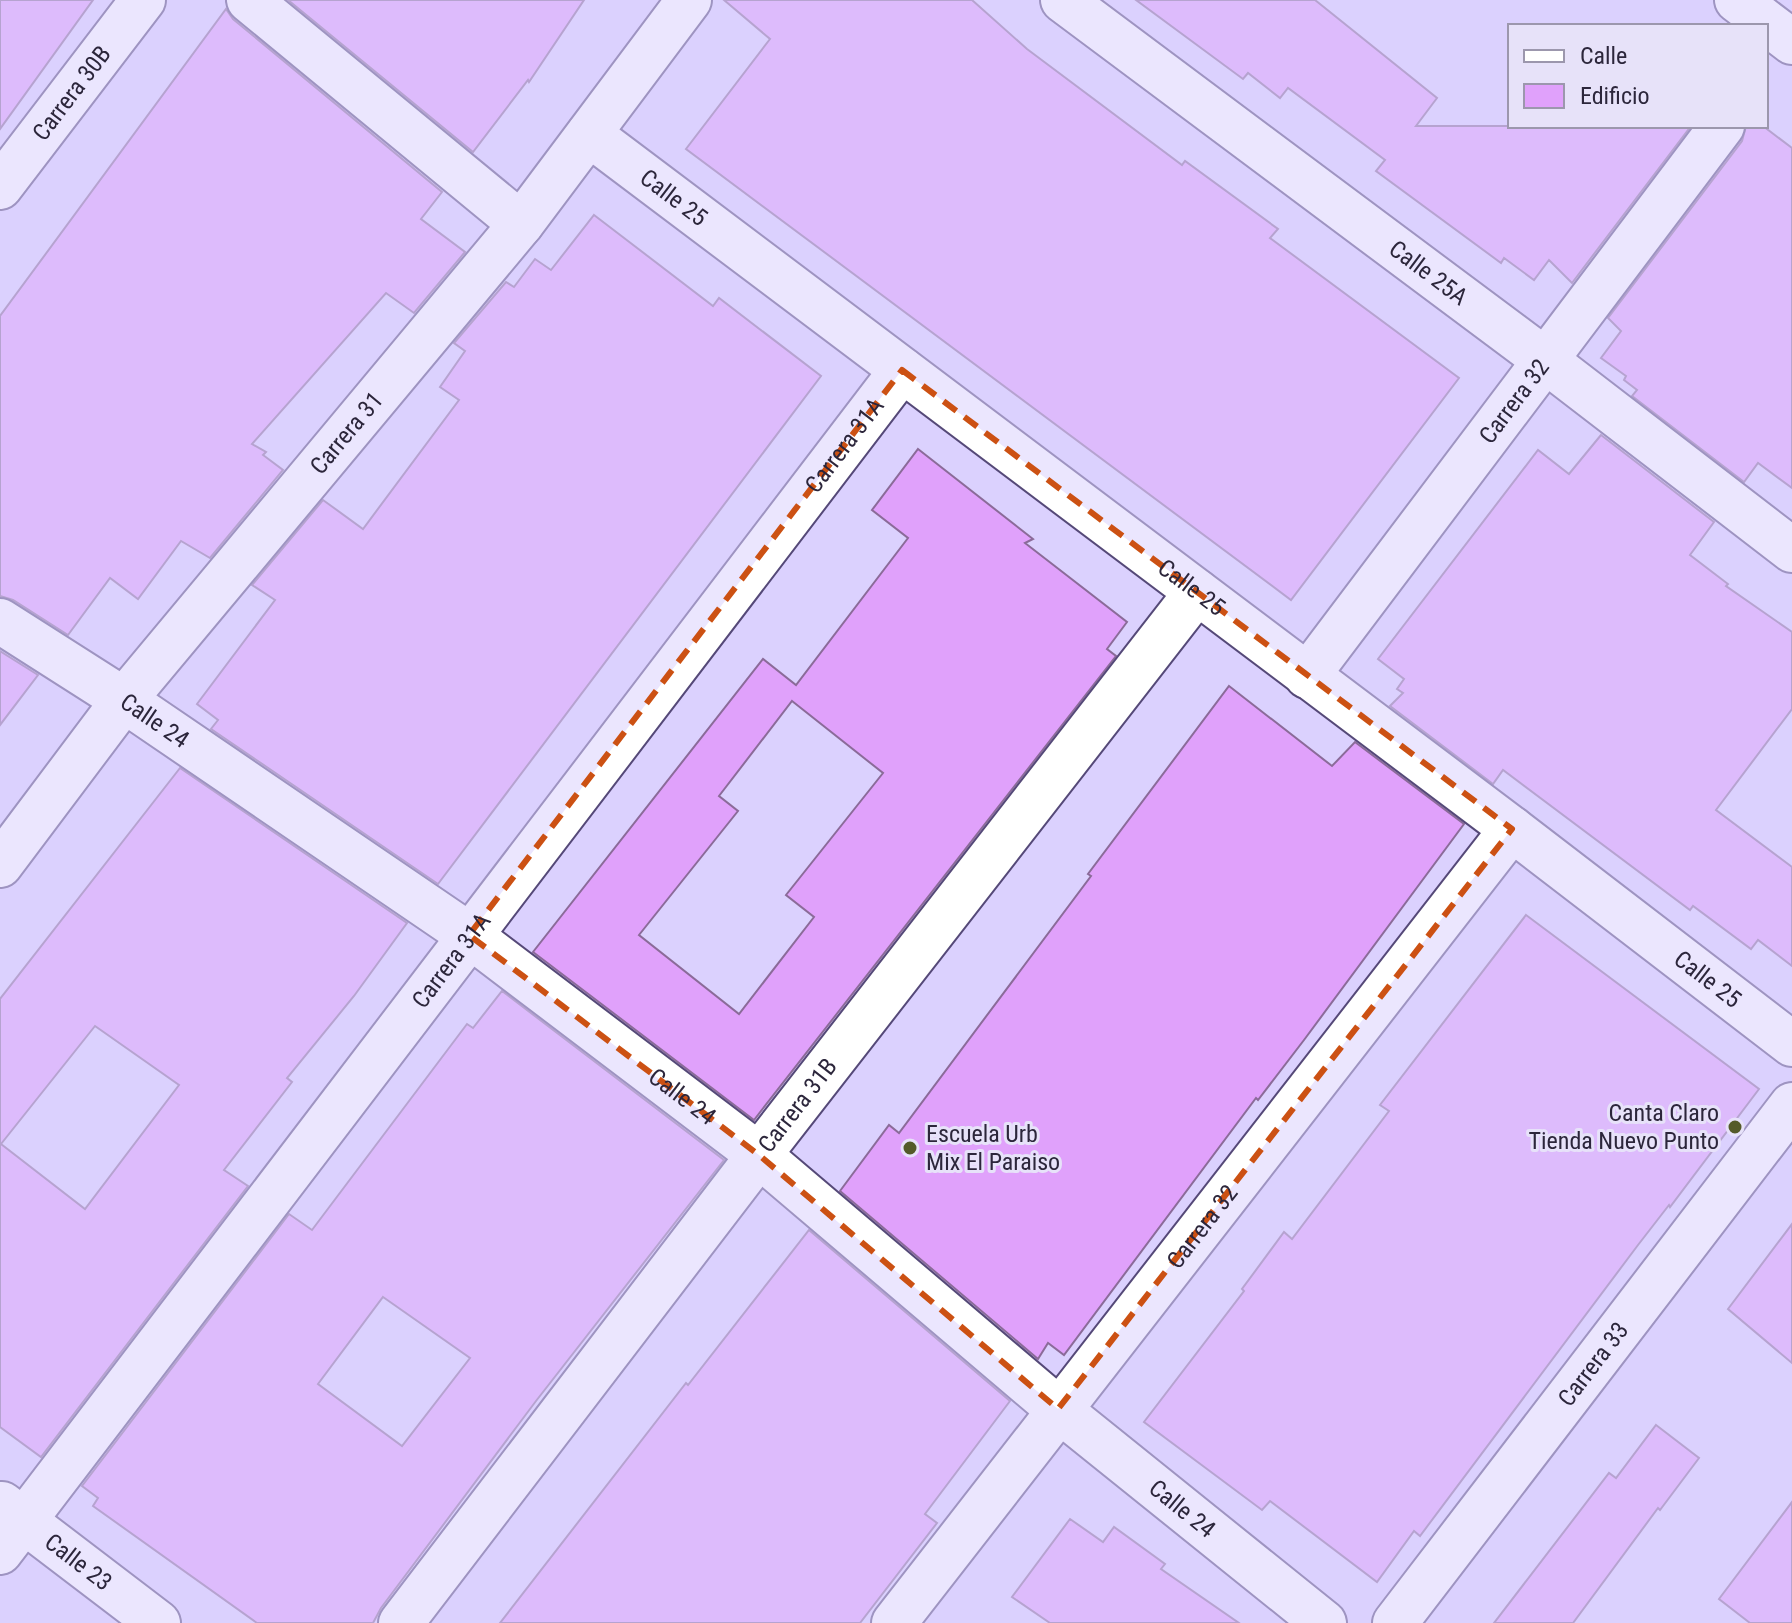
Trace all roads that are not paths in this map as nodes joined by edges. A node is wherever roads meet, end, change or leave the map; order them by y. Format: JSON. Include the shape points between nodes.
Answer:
{"nodes":[{"id":1,"x":143,"y":0,"type":"edge"},
{"id":2,"x":249,"y":0,"type":"edge"},
{"id":3,"x":689,"y":0,"type":"edge"},
{"id":4,"x":1063,"y":0,"type":"edge"},
{"id":5,"x":1737,"y":0,"type":"edge"},
{"id":6,"x":1762,"y":24,"type":"edge"},
{"id":7,"x":1768,"y":30,"type":"edge"},
{"id":8,"x":1784,"y":45,"type":"edge"},
{"id":9,"x":1720,"y":128,"type":"edge"},
{"id":10,"x":589,"y":134,"type":"junction"},
{"id":11,"x":0,"y":187,"type":"edge"},
{"id":12,"x":521,"y":224,"type":"junction"},
{"id":13,"x":1545,"y":360,"type":"junction"},
{"id":14,"x":902,"y":370,"type":"junction"},
{"id":15,"x":1792,"y":550,"type":"edge"},
{"id":16,"x":1197,"y":592,"type":"junction"},
{"id":17,"x":0,"y":621,"type":"edge"},
{"id":18,"x":1307,"y":676,"type":"junction"},
{"id":19,"x":124,"y":700,"type":"junction"},
{"id":20,"x":1512,"y":829,"type":"junction"},
{"id":21,"x":0,"y":865,"type":"edge"},
{"id":22,"x":469,"y":935,"type":"junction"},
{"id":23,"x":1792,"y":1044,"type":"edge"},
{"id":24,"x":1792,"y":1105,"type":"edge"},
{"id":25,"x":759,"y":1155,"type":"junction"},
{"id":26,"x":1058,"y":1409,"type":"junction"},
{"id":27,"x":8,"y":1525,"type":"edge"},
{"id":28,"x":158,"y":1623,"type":"edge"},
{"id":29,"x":401,"y":1623,"type":"edge"},
{"id":30,"x":894,"y":1623,"type":"edge"},
{"id":31,"x":1324,"y":1623,"type":"edge"},
{"id":32,"x":1395,"y":1623,"type":"edge"}],
"edges":[{"from":1,"to":11,"type":"street","name":"Carrera 30B"},
{"from":2,"to":12,"type":"street"},
{"from":3,"to":10,"type":"street","name":"Carrera 31"},
{"from":4,"to":13,"type":"street","name":"Calle 25A"},
{"from":5,"to":6,"type":"street"},
{"from":7,"to":8,"type":"street"},
{"from":9,"to":13,"type":"street","name":"Carrera 32"},
{"from":10,"to":12,"type":"street","name":"Carrera 31"},
{"from":10,"to":14,"type":"street","name":"Calle 25"},
{"from":12,"to":19,"type":"street","name":"Carrera 31"},
{"from":13,"to":15,"type":"street","name":"Calle 25A"},
{"from":13,"to":18,"type":"street","name":"Carrera 32"},
{"from":14,"to":16,"type":"street","name":"Calle 25"},
{"from":14,"to":22,"type":"street","name":"Carrera 31A"},
{"from":16,"to":18,"type":"street","name":"Calle 25"},
{"from":16,"to":25,"type":"street","name":"Carrera 31B"},
{"from":17,"to":19,"type":"street","name":"Calle 24"},
{"from":18,"to":20,"type":"street","name":"Calle 25"},
{"from":19,"to":21,"type":"street","name":"Carrera 31"},
{"from":19,"to":22,"type":"street","name":"Calle 24"},
{"from":20,"to":23,"type":"street","name":"Calle 25"},
{"from":20,"to":26,"type":"street","name":"Carrera 32"},
{"from":22,"to":25,"type":"street","name":"Calle 24"},
{"from":22,"to":27,"type":"street","name":"Carrera 31A"},
{"from":24,"to":32,"type":"street","name":"Carrera 33"},
{"from":25,"to":26,"type":"street","name":"Calle 24"},
{"from":25,"to":29,"type":"street","name":"Carrera 31B"},
{"from":26,"to":30,"type":"street","name":"Carrera 32"},
{"from":26,"to":31,"type":"street","name":"Calle 24"},
{"from":27,"to":28,"type":"street","name":"Calle 23"}]}
